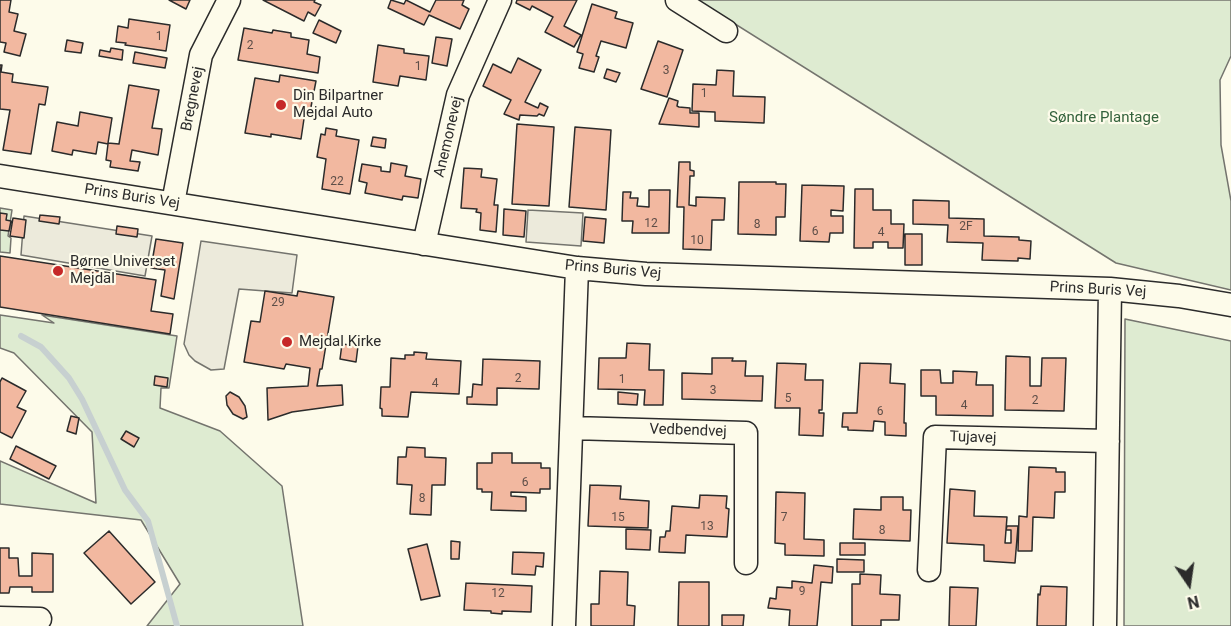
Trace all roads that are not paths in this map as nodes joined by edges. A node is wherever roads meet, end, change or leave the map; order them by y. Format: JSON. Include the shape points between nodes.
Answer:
{"nodes":[{"id":1,"x":229,"y":0,"type":"edge"},
{"id":2,"x":500,"y":0,"type":"edge"},
{"id":3,"x":677,"y":0,"type":"edge"},
{"id":4,"x":726,"y":31,"type":"dead end"},
{"id":5,"x":0,"y":176,"type":"edge"},
{"id":6,"x":173,"y":203,"type":"junction"},
{"id":7,"x":424,"y":244,"type":"junction"},
{"id":8,"x":577,"y":268,"type":"junction"},
{"id":9,"x":1110,"y":289,"type":"junction"},
{"id":10,"x":1231,"y":305,"type":"edge"},
{"id":11,"x":572,"y":428,"type":"junction"},
{"id":12,"x":1108,"y":441,"type":"junction"},
{"id":13,"x":746,"y":563,"type":"dead end"},
{"id":14,"x":929,"y":570,"type":"dead end"},
{"id":15,"x":0,"y":618,"type":"edge"},
{"id":16,"x":40,"y":619,"type":"dead end"},
{"id":17,"x":564,"y":626,"type":"edge"},
{"id":18,"x":1105,"y":626,"type":"edge"}],
"edges":[{"from":1,"to":6,"type":"street","name":"Bregnevej","via":[[201,56]]},
{"from":2,"to":7,"type":"street","name":"Anemonevej","via":[[458,95]]},
{"from":3,"to":4,"type":"street"},
{"from":5,"to":6,"type":"street","name":"Prins Buris Vej"},
{"from":6,"to":7,"type":"street","name":"Prins Buris Vej"},
{"from":7,"to":8,"type":"street","name":"Prins Buris Vej"},
{"from":8,"to":9,"type":"street","name":"Prins Buris Vej","via":[[646,274]]},
{"from":8,"to":11,"type":"street"},
{"from":9,"to":10,"type":"street","name":"Prins Buris Vej"},
{"from":9,"to":12,"type":"street"},
{"from":11,"to":13,"type":"street","name":"Vedbendvej","via":[[746,433]]},
{"from":11,"to":17,"type":"street"},
{"from":12,"to":14,"type":"street","name":"Tujavej","via":[[935,437]]},
{"from":12,"to":18,"type":"street"},
{"from":15,"to":16,"type":"street"}]}
